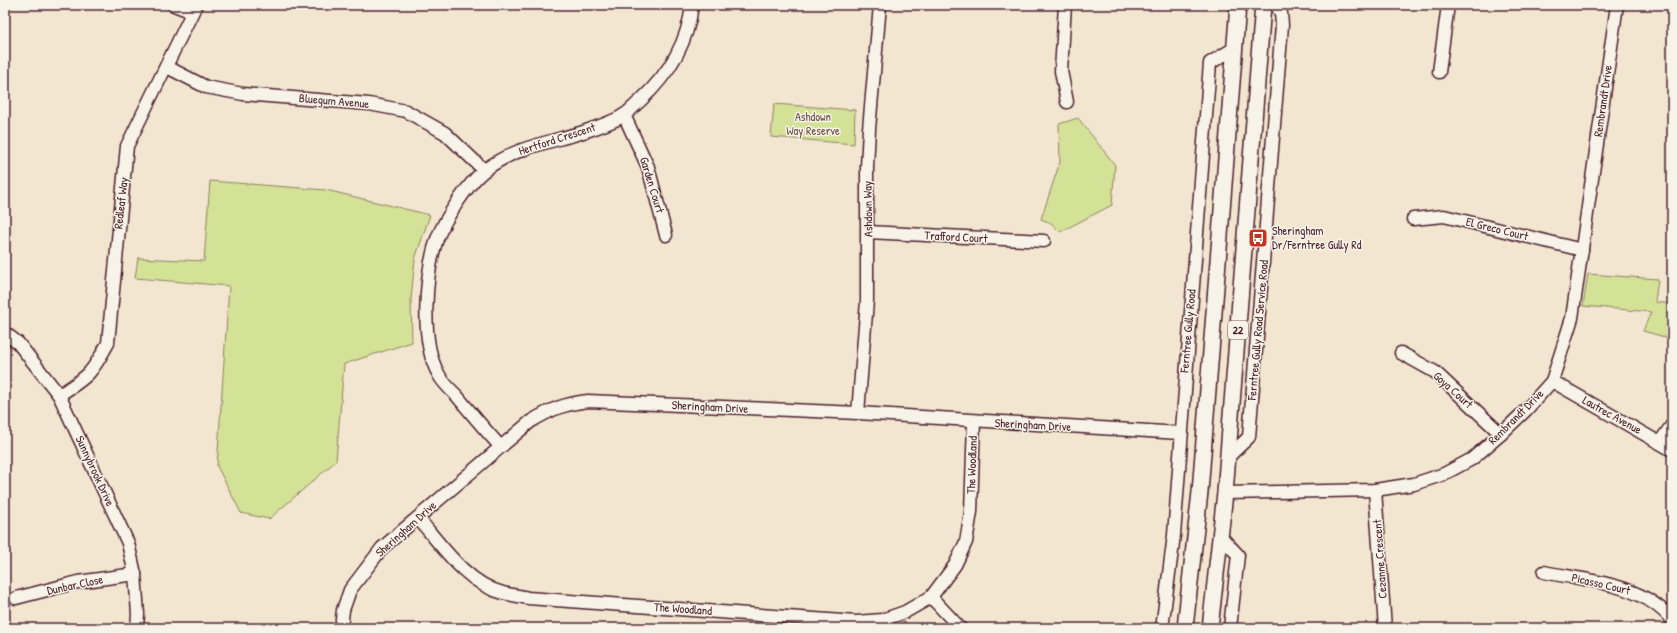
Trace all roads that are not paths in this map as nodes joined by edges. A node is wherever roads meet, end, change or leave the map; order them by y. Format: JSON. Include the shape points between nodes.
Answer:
{"nodes":[{"id":1,"x":174,"y":5,"type":"edge"},
{"id":2,"x":692,"y":5,"type":"edge"},
{"id":3,"x":880,"y":5,"type":"edge"},
{"id":4,"x":1065,"y":5,"type":"edge"},
{"id":5,"x":1238,"y":5,"type":"edge"},
{"id":6,"x":1263,"y":5,"type":"edge"},
{"id":7,"x":1273,"y":5,"type":"edge"},
{"id":8,"x":1448,"y":5,"type":"edge"},
{"id":9,"x":1617,"y":5,"type":"edge"},
{"id":10,"x":194,"y":8,"type":"edge"},
{"id":11,"x":1235,"y":48,"type":"junction"},
{"id":12,"x":167,"y":67,"type":"junction"},
{"id":13,"x":1439,"y":72,"type":"dead end"},
{"id":14,"x":1067,"y":102,"type":"dead end"},
{"id":15,"x":624,"y":115,"type":"junction"},
{"id":16,"x":1251,"y":167,"type":"junction"},
{"id":17,"x":1271,"y":168,"type":"junction"},
{"id":18,"x":484,"y":170,"type":"junction"},
{"id":19,"x":1413,"y":219,"type":"dead end"},
{"id":20,"x":868,"y":232,"type":"junction"},
{"id":21,"x":666,"y":235,"type":"dead end"},
{"id":22,"x":1044,"y":241,"type":"dead end"},
{"id":23,"x":1582,"y":250,"type":"junction"},
{"id":24,"x":5,"y":333,"type":"edge"},
{"id":25,"x":1401,"y":353,"type":"dead end"},
{"id":26,"x":1552,"y":381,"type":"junction"},
{"id":27,"x":59,"y":395,"type":"junction"},
{"id":28,"x":858,"y":413,"type":"junction"},
{"id":29,"x":974,"y":421,"type":"junction"},
{"id":30,"x":1672,"y":425,"type":"edge"},
{"id":31,"x":1180,"y":433,"type":"junction"},
{"id":32,"x":1501,"y":434,"type":"junction"},
{"id":33,"x":1660,"y":442,"type":"junction"},
{"id":34,"x":500,"y":446,"type":"junction"},
{"id":35,"x":1672,"y":450,"type":"edge"},
{"id":36,"x":1227,"y":458,"type":"junction"},
{"id":37,"x":1375,"y":490,"type":"junction"},
{"id":38,"x":1200,"y":492,"type":"junction"},
{"id":39,"x":1225,"y":493,"type":"junction"},
{"id":40,"x":418,"y":518,"type":"junction"},
{"id":41,"x":1221,"y":537,"type":"junction"},
{"id":42,"x":1544,"y":572,"type":"dead end"},
{"id":43,"x":135,"y":574,"type":"junction"},
{"id":44,"x":931,"y":597,"type":"junction"},
{"id":45,"x":16,"y":598,"type":"dead end"},
{"id":46,"x":1672,"y":620,"type":"edge"},
{"id":47,"x":137,"y":628,"type":"edge"},
{"id":48,"x":341,"y":628,"type":"edge"},
{"id":49,"x":960,"y":628,"type":"edge"},
{"id":50,"x":1162,"y":628,"type":"edge"},
{"id":51,"x":1185,"y":628,"type":"edge"},
{"id":52,"x":1210,"y":628,"type":"edge"},
{"id":53,"x":1230,"y":628,"type":"edge"},
{"id":54,"x":1385,"y":628,"type":"edge"}],
"edges":[{"from":1,"to":10,"type":"street"},
{"from":2,"to":15,"type":"street","name":"Hertford Crescent","via":[[681,47],[668,70]]},
{"from":3,"to":20,"type":"street","name":"Ashdown Way","via":[[869,129]]},
{"from":4,"to":14,"type":"street","via":[[1061,71]]},
{"from":5,"to":11,"type":"main road","name":"Ferntree Gully Road","number":"22"},
{"from":6,"to":16,"type":"main road","number":"22"},
{"from":7,"to":17,"type":"street","name":"Ferntree Gully Road Service Road","via":[[1280,9],[1282,18]]},
{"from":8,"to":13,"type":"street"},
{"from":9,"to":23,"type":"street","name":"Rembrandt Drive"},
{"from":10,"to":12,"type":"street","name":"Redleaf Way"},
{"from":11,"to":31,"type":"street","name":"Ferntree Gully Road","via":[[1210,63]]},
{"from":11,"to":38,"type":"main road","name":"Ferntree Gully Road","number":"22"},
{"from":12,"to":18,"type":"street","name":"Bluegum Avenue","via":[[206,87],[242,94],[369,104],[406,111],[445,133]]},
{"from":12,"to":27,"type":"street","name":"Redleaf Way","via":[[127,146],[108,343],[86,378]]},
{"from":15,"to":18,"type":"street","name":"Hertford Crescent","via":[[581,132],[522,148]]},
{"from":15,"to":21,"type":"street","name":"Garden Court","via":[[648,167]]},
{"from":16,"to":17,"type":"street"},
{"from":16,"to":36,"type":"main road","number":"22"},
{"from":17,"to":36,"type":"street","name":"Ferntree Gully Road Service Road","via":[[1249,437]]},
{"from":18,"to":34,"type":"street","name":"Hertford Crescent","via":[[459,200],[438,238],[430,266],[426,325],[430,350],[439,375]]},
{"from":19,"to":23,"type":"street","name":"El Greco Court","via":[[1444,216]]},
{"from":20,"to":22,"type":"street","name":"Trafford Court"},
{"from":20,"to":28,"type":"street","name":"Ashdown Way","via":[[867,301]]},
{"from":23,"to":26,"type":"street","name":"Rembrandt Drive","via":[[1572,318]]},
{"from":24,"to":27,"type":"street","name":"Sunnybrook Drive","via":[[18,343]]},
{"from":25,"to":32,"type":"street","name":"Goya Court","via":[[1435,372]]},
{"from":26,"to":32,"type":"street","name":"Rembrandt Drive"},
{"from":26,"to":33,"type":"street","name":"Lautrec Avenue"},
{"from":27,"to":43,"type":"street","name":"Sunnybrook Drive","via":[[128,542]]},
{"from":28,"to":29,"type":"street","name":"Sheringham Drive"},
{"from":28,"to":34,"type":"street","name":"Sheringham Drive","via":[[588,401],[551,409]]},
{"from":29,"to":31,"type":"street","name":"Sheringham Drive"},
{"from":29,"to":44,"type":"street","name":"The Woodland","via":[[971,512],[966,542],[955,565]]},
{"from":30,"to":33,"type":"street"},
{"from":31,"to":50,"type":"street","name":"Ferntree Gully Road","via":[[1174,535]]},
{"from":32,"to":37,"type":"street","name":"Rembrandt Drive","via":[[1472,459],[1444,474],[1414,484]]},
{"from":33,"to":35,"type":"street","name":"Lautrec Avenue"},
{"from":34,"to":40,"type":"street","name":"Sheringham Drive"},
{"from":36,"to":39,"type":"main road","number":"22"},
{"from":37,"to":39,"type":"street","name":"Rembrandt Drive"},
{"from":37,"to":54,"type":"street","name":"Cezanne Crescent"},
{"from":38,"to":39,"type":"main road"},
{"from":38,"to":51,"type":"main road","name":"Ferntree Gully Road","number":"22"},
{"from":39,"to":41,"type":"main road","number":"22"},
{"from":40,"to":44,"type":"street","name":"The Woodland","via":[[464,571],[482,584],[502,593],[528,598],[856,622],[882,620],[905,612]]},
{"from":40,"to":48,"type":"street","name":"Sheringham Drive","via":[[382,548],[350,590],[343,610]]},
{"from":41,"to":52,"type":"main road","number":"22"},
{"from":41,"to":53,"type":"street","via":[[1238,555]]},
{"from":42,"to":46,"type":"street","name":"Picasso Court","via":[[1634,592],[1663,609]]},
{"from":43,"to":45,"type":"street","name":"Dunbar Close","via":[[78,582]]},
{"from":43,"to":47,"type":"street","name":"Sunnybrook Drive"},
{"from":44,"to":49,"type":"street"}]}
